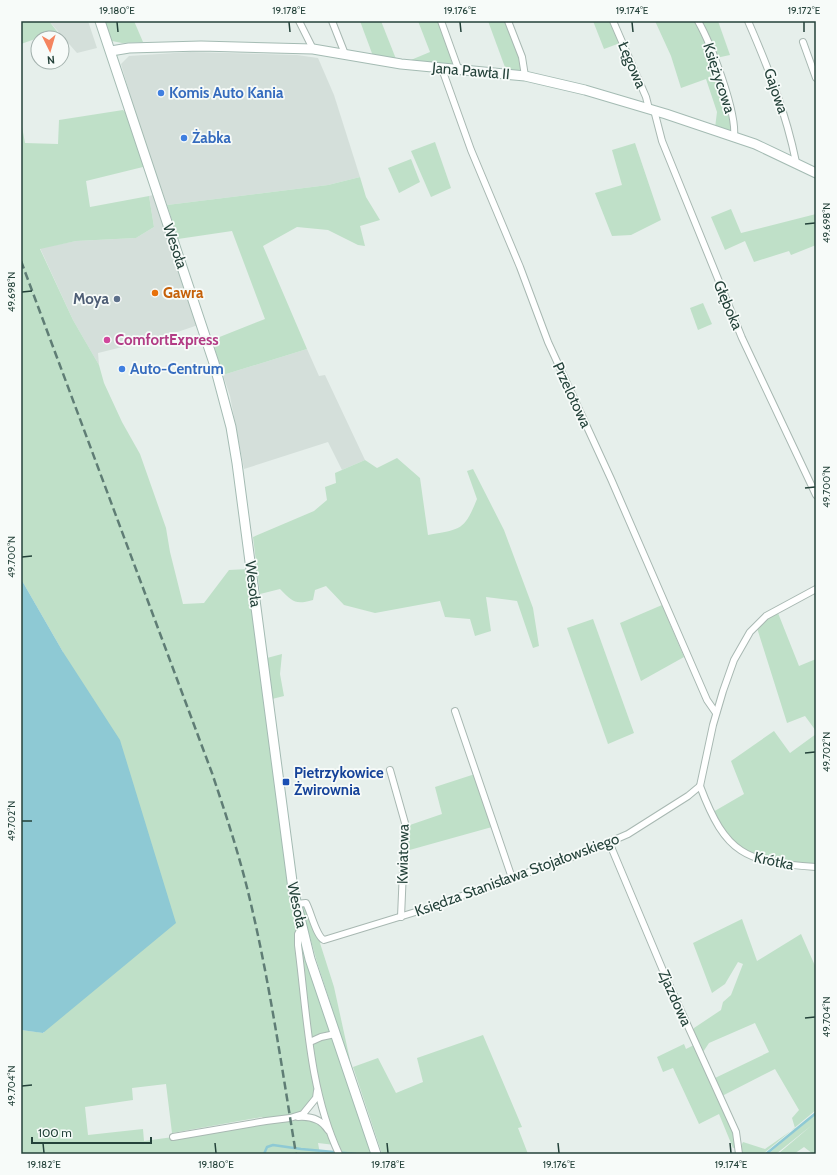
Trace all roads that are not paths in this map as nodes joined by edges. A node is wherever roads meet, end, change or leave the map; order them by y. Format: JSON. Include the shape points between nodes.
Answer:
{"nodes":[{"id":1,"x":100,"y":21,"type":"edge"},
{"id":2,"x":299,"y":21,"type":"edge"},
{"id":3,"x":332,"y":21,"type":"edge"},
{"id":4,"x":441,"y":21,"type":"edge"},
{"id":5,"x":508,"y":21,"type":"edge"},
{"id":6,"x":613,"y":21,"type":"edge"},
{"id":7,"x":698,"y":21,"type":"edge"},
{"id":8,"x":748,"y":21,"type":"edge"},
{"id":9,"x":803,"y":42,"type":"dead end"},
{"id":10,"x":313,"y":49,"type":"junction"},
{"id":11,"x":111,"y":51,"type":"junction"},
{"id":12,"x":345,"y":54,"type":"junction"},
{"id":13,"x":442,"y":70,"type":"junction"},
{"id":14,"x":459,"y":71,"type":"junction"},
{"id":15,"x":526,"y":76,"type":"junction"},
{"id":16,"x":816,"y":78,"type":"edge"},
{"id":17,"x":651,"y":109,"type":"junction"},
{"id":18,"x":734,"y":137,"type":"junction"},
{"id":19,"x":796,"y":162,"type":"junction"},
{"id":20,"x":816,"y":173,"type":"edge"},
{"id":21,"x":816,"y":495,"type":"edge"},
{"id":22,"x":816,"y":589,"type":"edge"},
{"id":23,"x":455,"y":711,"type":"dead end"},
{"id":24,"x":716,"y":713,"type":"junction"},
{"id":25,"x":390,"y":770,"type":"dead end"},
{"id":26,"x":700,"y":786,"type":"junction"},
{"id":27,"x":609,"y":842,"type":"junction"},
{"id":28,"x":816,"y":867,"type":"edge"},
{"id":29,"x":512,"y":878,"type":"junction"},
{"id":30,"x":296,"y":904,"type":"junction"},
{"id":31,"x":401,"y":917,"type":"junction"},
{"id":32,"x":302,"y":928,"type":"junction"},
{"id":33,"x":335,"y":1034,"type":"junction"},
{"id":34,"x":310,"y":1042,"type":"junction"},
{"id":35,"x":318,"y":1086,"type":"junction"},
{"id":36,"x":295,"y":1117,"type":"junction"},
{"id":37,"x":173,"y":1137,"type":"dead end"},
{"id":38,"x":332,"y":1137,"type":"junction"},
{"id":39,"x":375,"y":1151,"type":"edge"},
{"id":40,"x":339,"y":1154,"type":"edge"},
{"id":41,"x":739,"y":1154,"type":"edge"}],
"edges":[{"from":1,"to":11,"type":"main road","name":"Wesoła"},
{"from":2,"to":10,"type":"street"},
{"from":3,"to":12,"type":"street"},
{"from":4,"to":14,"type":"street"},
{"from":5,"to":15,"type":"street","via":[[522,57]]},
{"from":6,"to":17,"type":"street","name":"Łęgowa"},
{"from":7,"to":18,"type":"street","name":"Księżycowa","via":[[715,60],[735,128]]},
{"from":8,"to":19,"type":"street","name":"Gajowa","via":[[771,73],[789,129]]},
{"from":9,"to":16,"type":"street"},
{"from":10,"to":11,"type":"main road","name":"Jana Pawła II","via":[[201,46]]},
{"from":10,"to":12,"type":"main road","name":"Jana Pawła II"},
{"from":11,"to":30,"type":"main road","name":"Wesoła","via":[[214,363],[231,427]]},
{"from":12,"to":13,"type":"main road","name":"Jana Pawła II"},
{"from":13,"to":14,"type":"main road","name":"Jana Pawła II"},
{"from":13,"to":24,"type":"street","name":"Przelotowa","via":[[471,150],[548,342],[707,700]]},
{"from":14,"to":15,"type":"main road","name":"Jana Pawła II"},
{"from":15,"to":17,"type":"main road","name":"Jana Pawła II"},
{"from":17,"to":18,"type":"main road","name":"Jana Pawła II"},
{"from":17,"to":21,"type":"street","name":"Głęboka","via":[[736,324]]},
{"from":18,"to":19,"type":"main road","name":"Jana Pawła II"},
{"from":19,"to":20,"type":"main road","name":"Jana Pawła II"},
{"from":22,"to":24,"type":"street","via":[[766,616],[750,632],[734,660]]},
{"from":23,"to":29,"type":"street"},
{"from":24,"to":26,"type":"street"},
{"from":25,"to":31,"type":"street","name":"Kwiatowa","via":[[405,823]]},
{"from":26,"to":27,"type":"street","name":"Księdza Stanisława Stojałowskiego","via":[[628,834]]},
{"from":26,"to":28,"type":"street","name":"Krótka","via":[[722,834],[740,852],[760,860]]},
{"from":27,"to":29,"type":"street","name":"Księdza Stanisława Stojałowskiego"},
{"from":27,"to":41,"type":"street","name":"Zjazdowa","via":[[667,980],[736,1132]]},
{"from":29,"to":31,"type":"street","name":"Księdza Stanisława Stojałowskiego"},
{"from":30,"to":31,"type":"street","name":"Księdza Stanisława Stojałowskiego","via":[[306,904],[312,913],[319,936],[324,940]]},
{"from":30,"to":32,"type":"main road","name":"Wesoła"},
{"from":32,"to":33,"type":"main road","name":"Wesoła"},
{"from":32,"to":34,"type":"street","via":[[298,934],[298,945]]},
{"from":33,"to":34,"type":"street"},
{"from":33,"to":39,"type":"main road","name":"Wesoła"},
{"from":34,"to":35,"type":"street"},
{"from":35,"to":36,"type":"street","via":[[316,1098],[311,1106],[304,1114]]},
{"from":35,"to":38,"type":"street"},
{"from":36,"to":37,"type":"street"},
{"from":36,"to":38,"type":"street","via":[[307,1116],[318,1120]]},
{"from":38,"to":40,"type":"street"}]}
